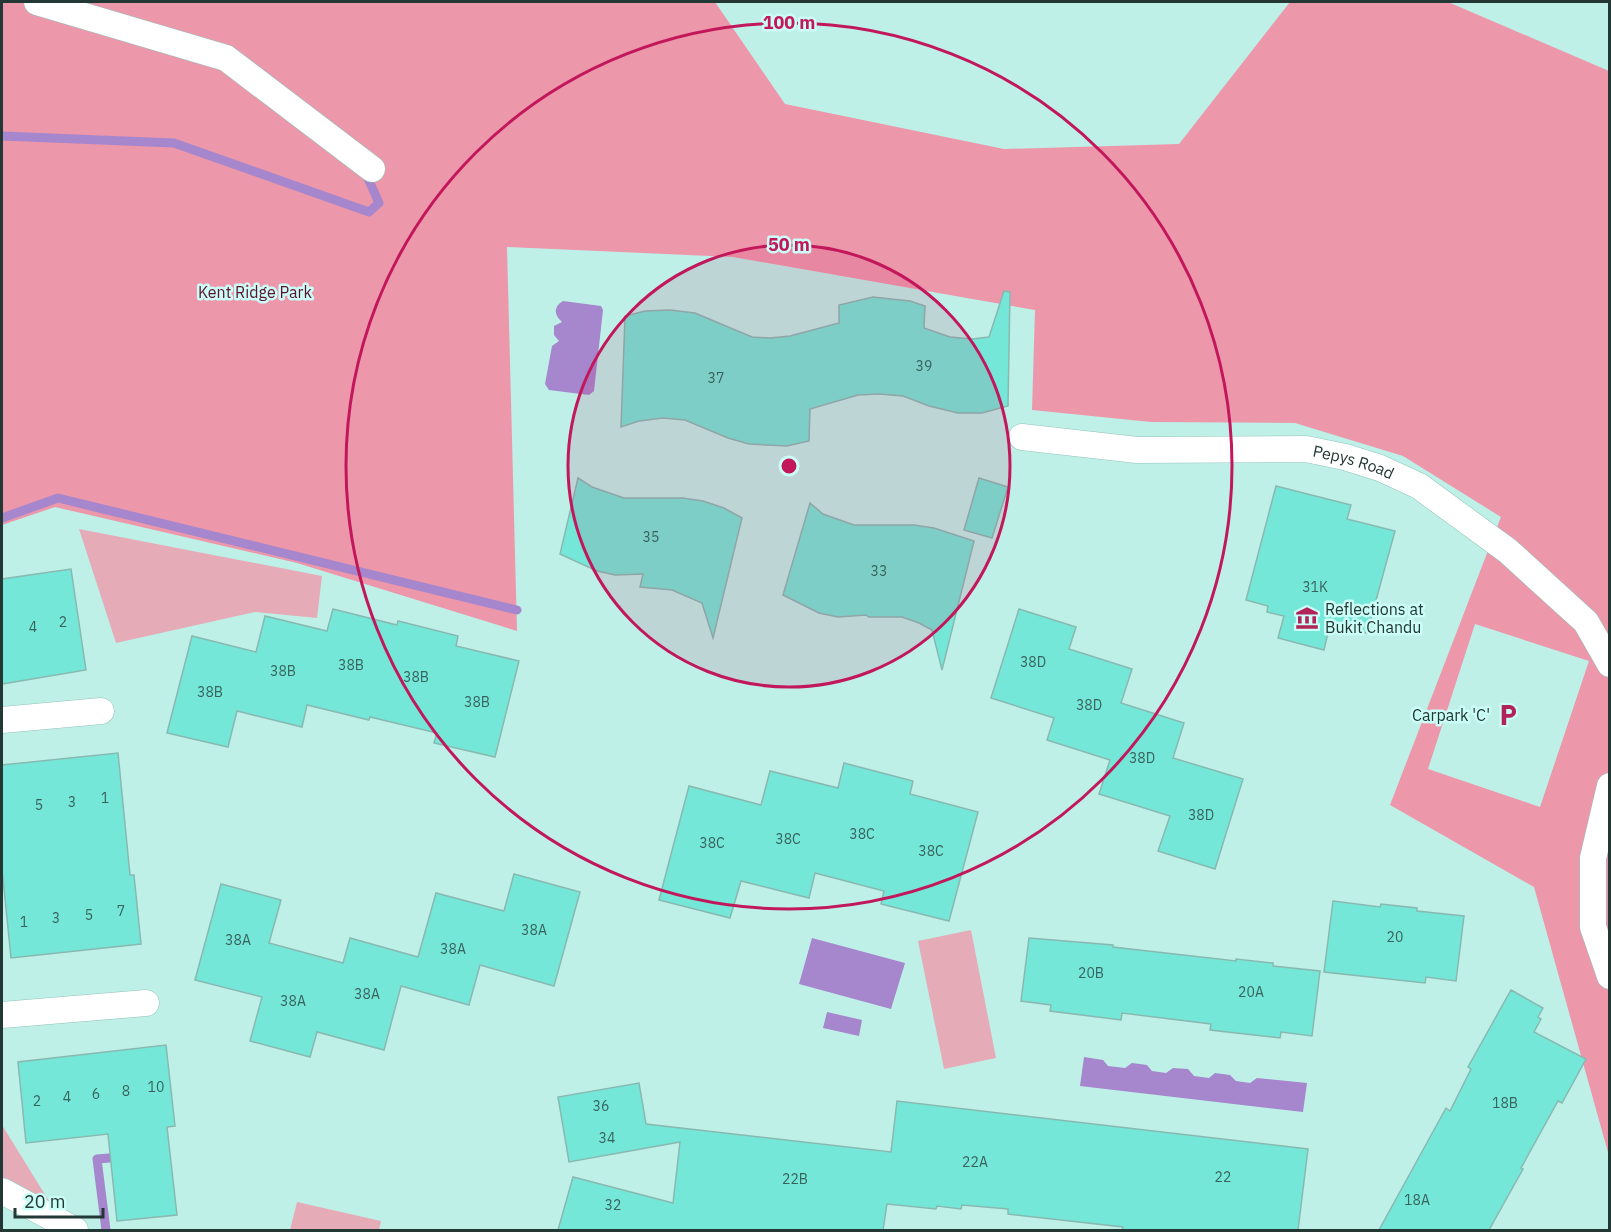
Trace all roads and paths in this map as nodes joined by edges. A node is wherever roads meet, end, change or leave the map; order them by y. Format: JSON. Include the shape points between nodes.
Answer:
{"nodes":[{"id":1,"x":37,"y":2,"type":"edge"},
{"id":2,"x":372,"y":169,"type":"dead end"},
{"id":3,"x":1022,"y":437,"type":"dead end"},
{"id":4,"x":1610,"y":664,"type":"edge"},
{"id":5,"x":102,"y":711,"type":"dead end"},
{"id":6,"x":2,"y":720,"type":"edge"},
{"id":7,"x":1610,"y":786,"type":"edge"},
{"id":8,"x":1610,"y":976,"type":"edge"},
{"id":9,"x":146,"y":1003,"type":"dead end"},
{"id":10,"x":2,"y":1015,"type":"edge"},
{"id":11,"x":2,"y":1191,"type":"edge"},
{"id":12,"x":75,"y":1230,"type":"edge"}],
"edges":[{"from":1,"to":2,"type":"street","via":[[226,58]]},
{"from":3,"to":4,"type":"street","name":"Pepys Road","via":[[1137,450],[1306,449],[1380,468],[1419,486],[1508,551],[1586,622]]},
{"from":5,"to":6,"type":"street"},
{"from":7,"to":8,"type":"street","via":[[1593,858],[1593,927]]},
{"from":9,"to":10,"type":"street"},
{"from":11,"to":12,"type":"street"}]}
